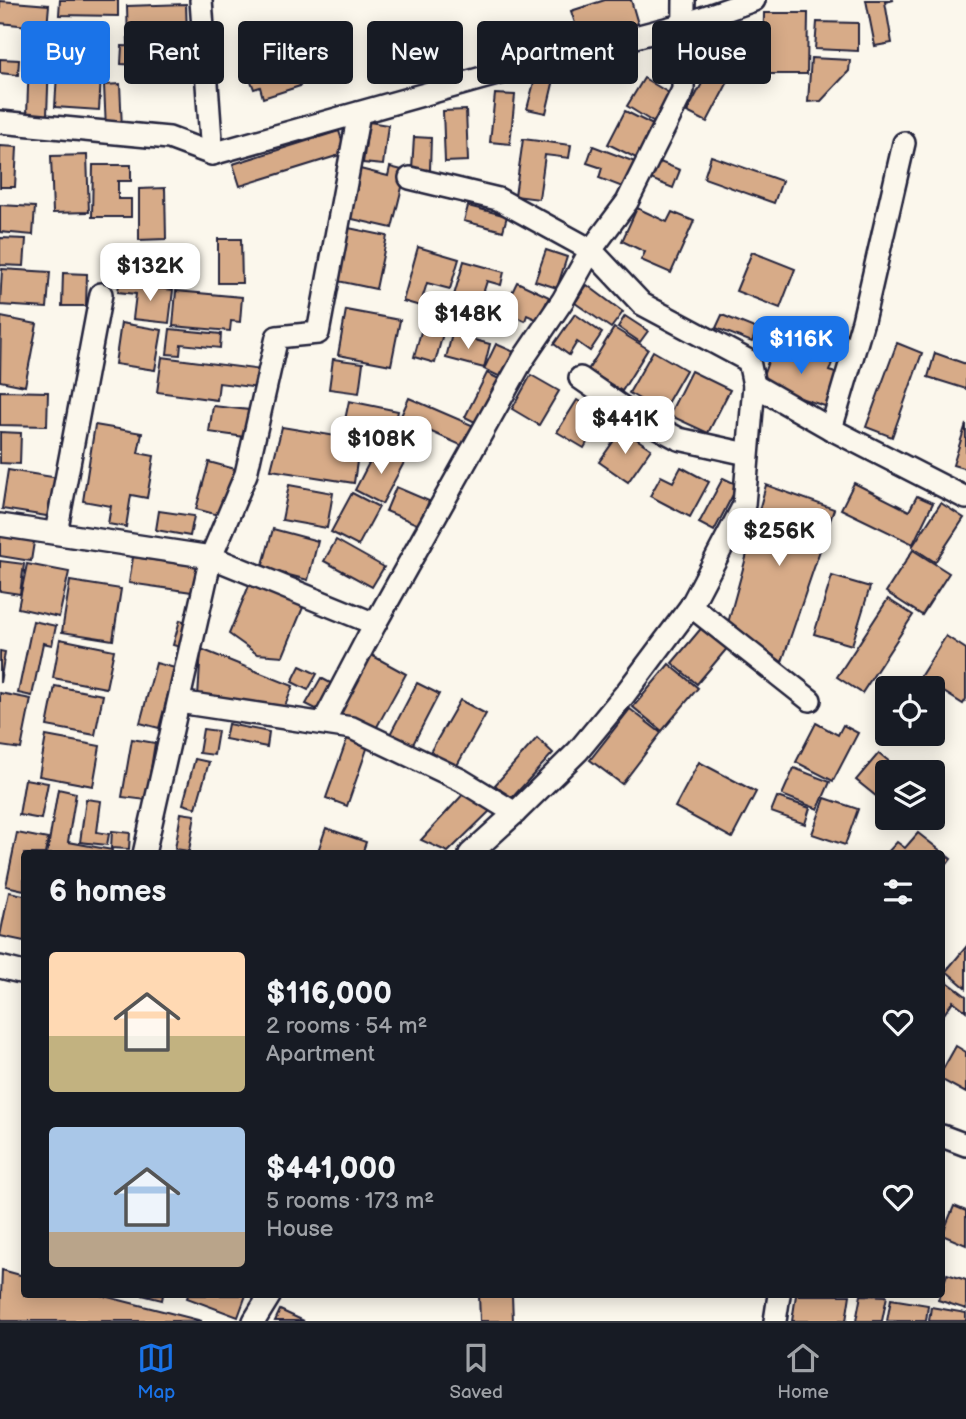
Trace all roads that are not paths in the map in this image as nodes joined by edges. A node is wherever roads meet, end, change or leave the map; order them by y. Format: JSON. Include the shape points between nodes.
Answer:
{"nodes":[{"id":1,"x":201,"y":0,"type":"edge"},
{"id":2,"x":684,"y":0,"type":"edge"},
{"id":3,"x":754,"y":0,"type":"edge"},
{"id":4,"x":685,"y":21,"type":"edge"},
{"id":5,"x":694,"y":21,"type":"edge"},
{"id":6,"x":652,"y":33,"type":"edge"},
{"id":7,"x":683,"y":84,"type":"edge"},
{"id":8,"x":359,"y":113,"type":"junction"},
{"id":9,"x":0,"y":122,"type":"edge"},
{"id":10,"x":904,"y":143,"type":"dead end"},
{"id":11,"x":212,"y":154,"type":"junction"},
{"id":12,"x":410,"y":178,"type":"dead end"},
{"id":13,"x":591,"y":250,"type":"junction"},
{"id":14,"x":101,"y":293,"type":"dead end"},
{"id":15,"x":580,"y":378,"type":"dead end"},
{"id":16,"x":754,"y":385,"type":"junction"},
{"id":17,"x":831,"y":429,"type":"junction"},
{"id":18,"x":747,"y":454,"type":"junction"},
{"id":19,"x":966,"y":498,"type":"edge"},
{"id":20,"x":0,"y":524,"type":"edge"},
{"id":21,"x":56,"y":533,"type":"junction"},
{"id":22,"x":211,"y":557,"type":"junction"},
{"id":23,"x":691,"y":606,"type":"junction"},
{"id":24,"x":375,"y":624,"type":"junction"},
{"id":25,"x":810,"y":700,"type":"dead end"},
{"id":26,"x":178,"y":702,"type":"junction"},
{"id":27,"x":323,"y":723,"type":"junction"},
{"id":28,"x":515,"y":813,"type":"junction"},
{"id":29,"x":145,"y":850,"type":"edge"},
{"id":30,"x":474,"y":850,"type":"edge"},
{"id":31,"x":0,"y":967,"type":"edge"},
{"id":32,"x":21,"y":972,"type":"edge"},
{"id":33,"x":945,"y":1137,"type":"edge"},
{"id":34,"x":966,"y":1145,"type":"edge"},
{"id":35,"x":268,"y":1298,"type":"edge"},
{"id":36,"x":779,"y":1298,"type":"edge"},
{"id":37,"x":254,"y":1321,"type":"edge"},
{"id":38,"x":775,"y":1321,"type":"edge"}],
"edges":[{"from":1,"to":11,"type":"street"},
{"from":2,"to":4,"type":"street"},
{"from":3,"to":5,"type":"street"},
{"from":6,"to":8,"type":"street"},
{"from":7,"to":13,"type":"street","via":[[627,202]]},
{"from":8,"to":11,"type":"street"},
{"from":8,"to":22,"type":"street","via":[[318,333],[277,337],[246,474]]},
{"from":9,"to":11,"type":"street","via":[[169,138]]},
{"from":10,"to":17,"type":"street","via":[[863,321]]},
{"from":12,"to":13,"type":"street","via":[[498,200]]},
{"from":13,"to":16,"type":"street","via":[[642,304],[750,361]]},
{"from":13,"to":24,"type":"street","via":[[523,359]]},
{"from":14,"to":21,"type":"street"},
{"from":15,"to":18,"type":"street","via":[[679,439]]},
{"from":16,"to":17,"type":"street"},
{"from":16,"to":18,"type":"street"},
{"from":17,"to":19,"type":"street"},
{"from":18,"to":23,"type":"street","via":[[744,505]]},
{"from":20,"to":21,"type":"street"},
{"from":21,"to":22,"type":"street"},
{"from":22,"to":24,"type":"street"},
{"from":22,"to":26,"type":"street"},
{"from":23,"to":25,"type":"street"},
{"from":23,"to":28,"type":"street","via":[[578,751]]},
{"from":24,"to":27,"type":"street"},
{"from":26,"to":27,"type":"street"},
{"from":26,"to":29,"type":"street"},
{"from":27,"to":28,"type":"street","via":[[352,727],[461,780]]},
{"from":28,"to":30,"type":"street"},
{"from":31,"to":32,"type":"street"},
{"from":33,"to":34,"type":"street"},
{"from":35,"to":37,"type":"street"},
{"from":36,"to":38,"type":"street"}]}
